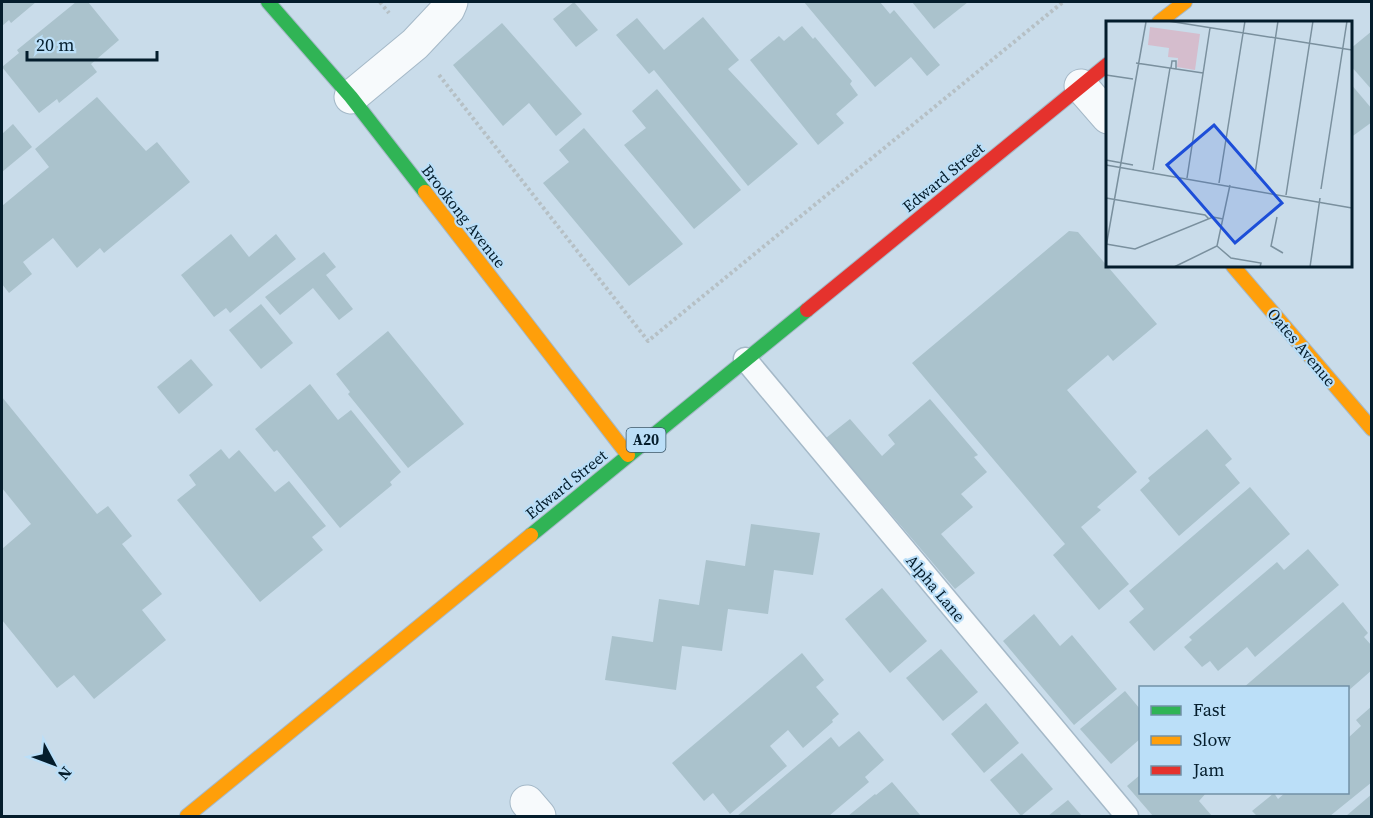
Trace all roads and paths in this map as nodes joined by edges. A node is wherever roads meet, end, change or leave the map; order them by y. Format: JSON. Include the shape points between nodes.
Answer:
{"nodes":[{"id":1,"x":268,"y":2,"type":"edge"},
{"id":2,"x":380,"y":2,"type":"edge"},
{"id":3,"x":451,"y":2,"type":"edge"},
{"id":4,"x":1063,"y":2,"type":"edge"},
{"id":5,"x":1184,"y":2,"type":"edge"},
{"id":6,"x":1160,"y":21,"type":"edge"},
{"id":7,"x":414,"y":44,"type":"junction"},
{"id":8,"x":1106,"y":65,"type":"edge"},
{"id":9,"x":1081,"y":86,"type":"junction"},
{"id":10,"x":351,"y":97,"type":"junction"},
{"id":11,"x":1106,"y":116,"type":"edge"},
{"id":12,"x":1234,"y":267,"type":"edge"},
{"id":13,"x":745,"y":359,"type":"junction"},
{"id":14,"x":1371,"y":429,"type":"edge"},
{"id":15,"x":628,"y":455,"type":"junction"},
{"id":16,"x":187,"y":816,"type":"edge"},
{"id":17,"x":1127,"y":816,"type":"edge"}],
"edges":[{"from":1,"to":10,"type":"main road","name":"Brookong Avenue"},
{"from":2,"to":7,"type":"path"},
{"from":3,"to":7,"type":"street"},
{"from":4,"to":7,"type":"path","via":[[648,341]]},
{"from":5,"to":6,"type":"main road"},
{"from":7,"to":10,"type":"street"},
{"from":8,"to":9,"type":"main road","name":"Edward Street","number":"A20"},
{"from":9,"to":11,"type":"street"},
{"from":9,"to":13,"type":"main road","name":"Edward Street","number":"A20"},
{"from":10,"to":15,"type":"main road","name":"Brookong Avenue"},
{"from":12,"to":14,"type":"main road","name":"Oates Avenue"},
{"from":13,"to":15,"type":"main road","name":"Edward Street","number":"A20"},
{"from":13,"to":17,"type":"lane","name":"Alpha Lane"},
{"from":15,"to":16,"type":"main road","name":"Edward Street","number":"A20"}]}
